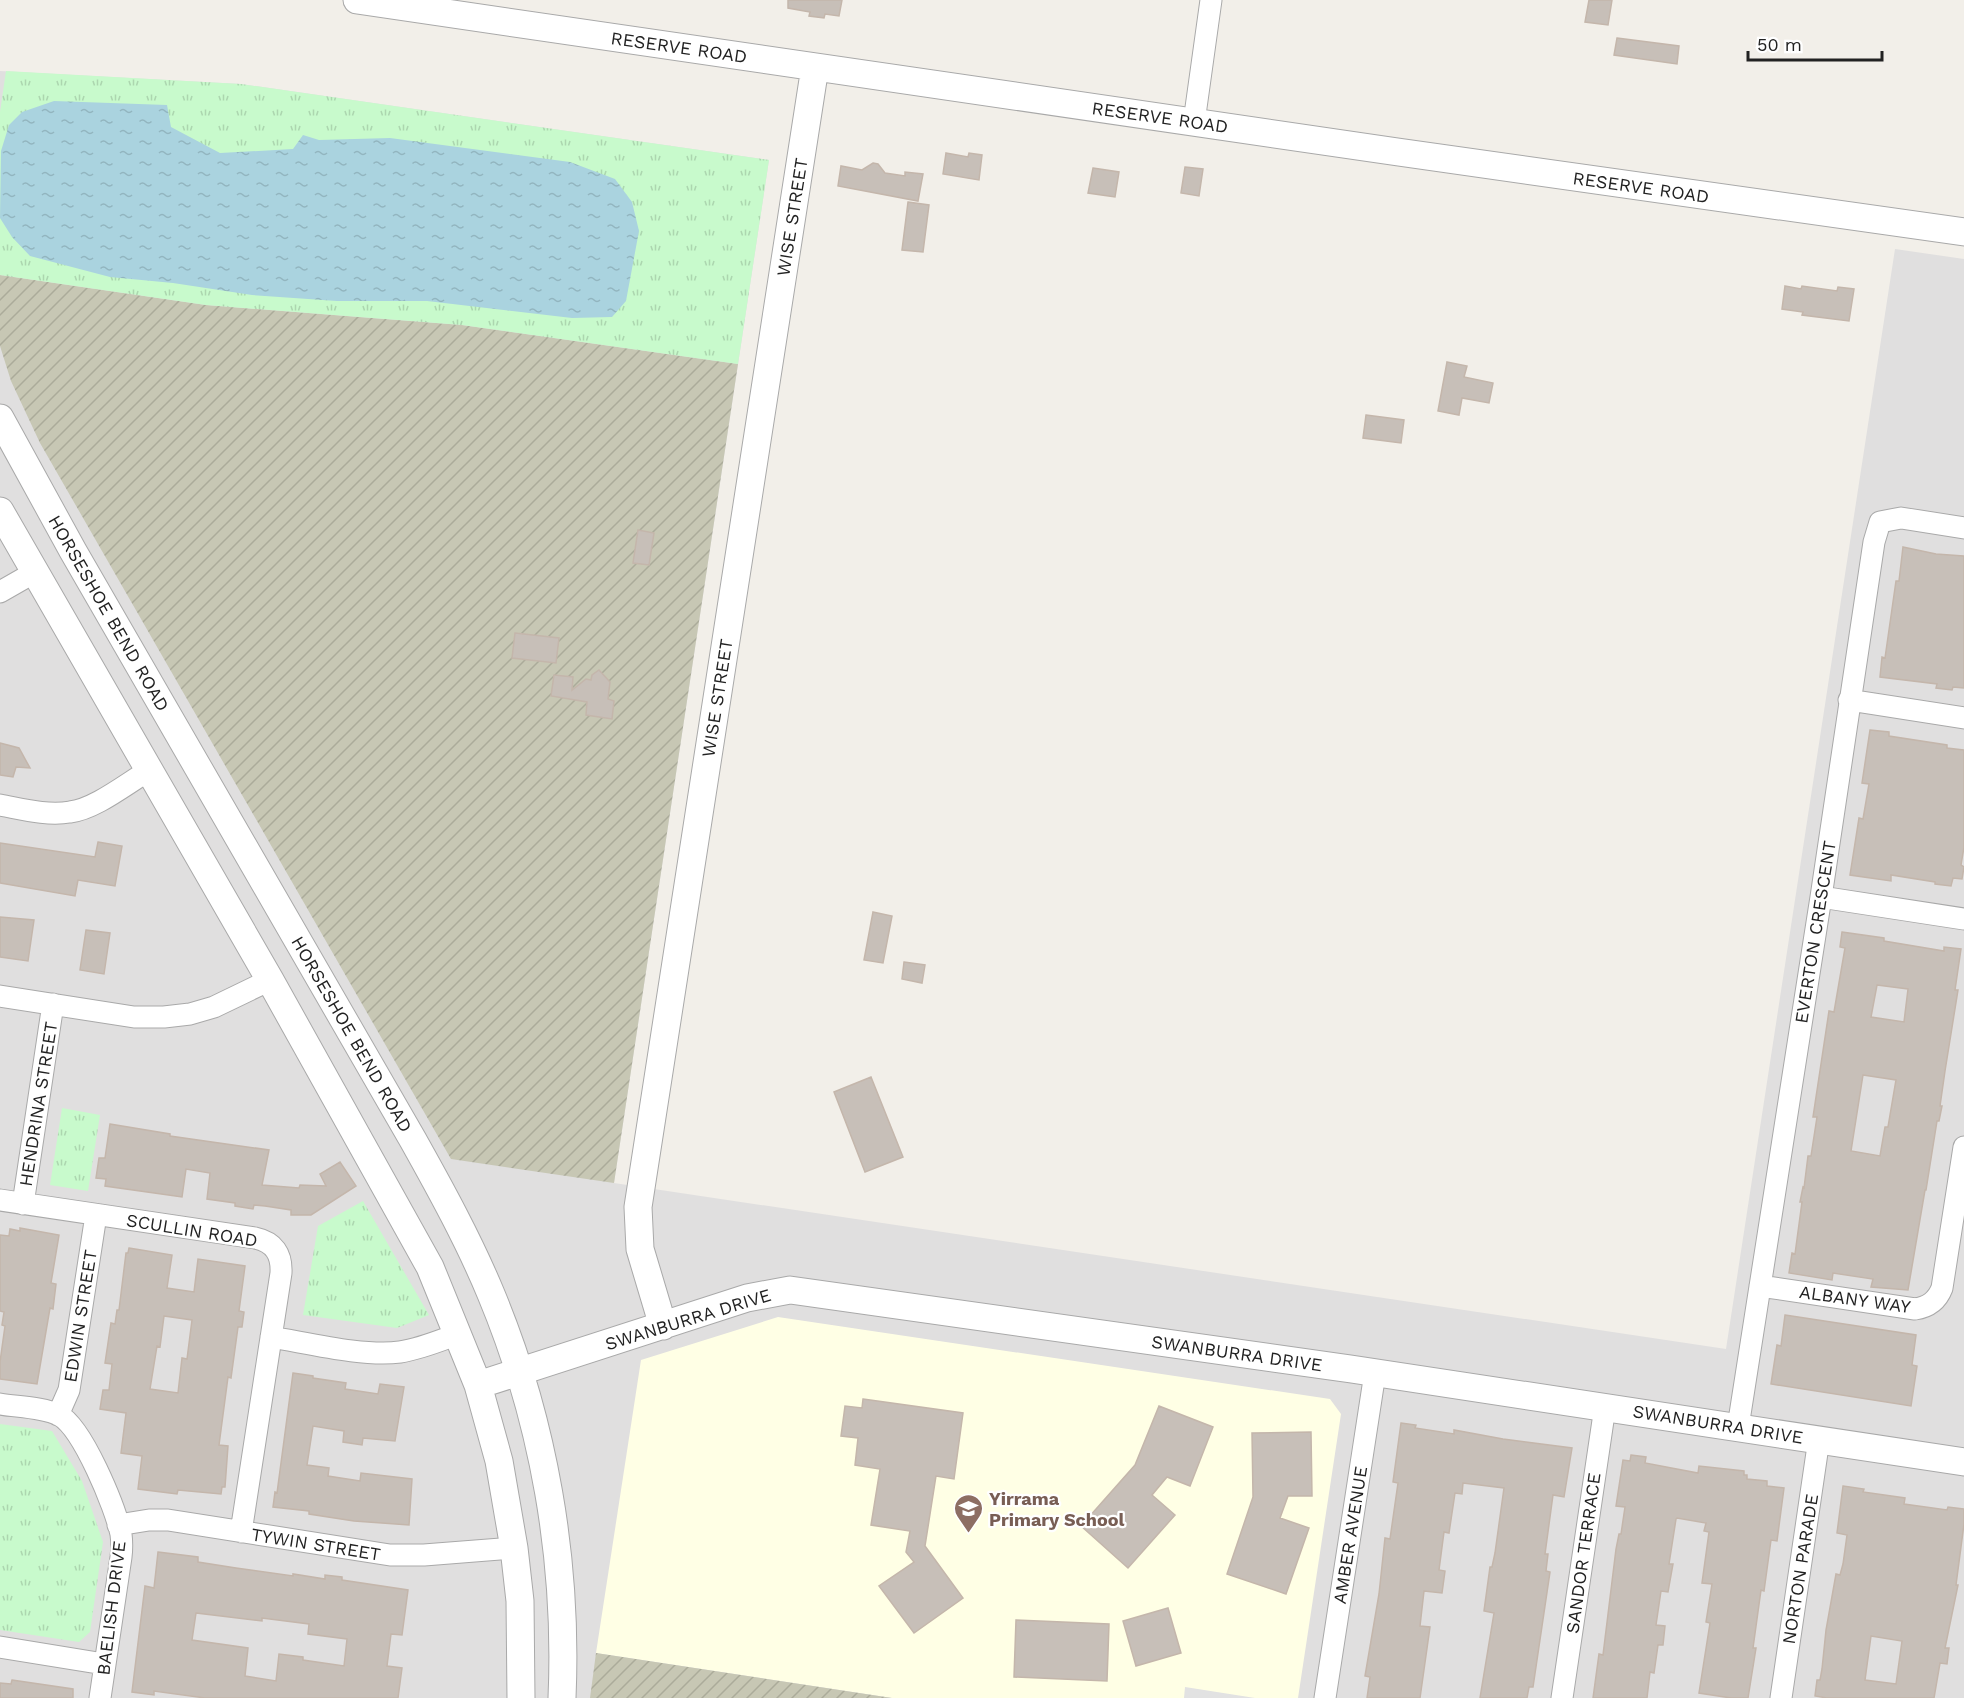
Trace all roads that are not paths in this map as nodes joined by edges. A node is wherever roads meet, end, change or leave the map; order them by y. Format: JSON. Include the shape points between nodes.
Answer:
{"nodes":[{"id":1,"x":357,"y":0,"type":"edge"},
{"id":2,"x":1211,"y":0,"type":"edge"},
{"id":3,"x":815,"y":67,"type":"junction"},
{"id":4,"x":1194,"y":122,"type":"junction"},
{"id":5,"x":1964,"y":232,"type":"edge"},
{"id":6,"x":0,"y":418,"type":"edge"},
{"id":7,"x":0,"y":510,"type":"edge"},
{"id":8,"x":1964,"y":528,"type":"edge"},
{"id":9,"x":73,"y":551,"type":"junction"},
{"id":10,"x":35,"y":572,"type":"junction"},
{"id":11,"x":0,"y":592,"type":"edge"},
{"id":12,"x":1849,"y":700,"type":"junction"},
{"id":13,"x":1964,"y":718,"type":"edge"},
{"id":14,"x":148,"y":771,"type":"junction"},
{"id":15,"x":0,"y":805,"type":"edge"},
{"id":16,"x":1821,"y":897,"type":"junction"},
{"id":17,"x":1964,"y":919,"type":"edge"},
{"id":18,"x":308,"y":958,"type":"junction"},
{"id":19,"x":270,"y":980,"type":"junction"},
{"id":20,"x":0,"y":996,"type":"edge"},
{"id":21,"x":53,"y":1004,"type":"junction"},
{"id":22,"x":1964,"y":1147,"type":"edge"},
{"id":23,"x":0,"y":1200,"type":"edge"},
{"id":24,"x":23,"y":1204,"type":"junction"},
{"id":25,"x":96,"y":1215,"type":"junction"},
{"id":26,"x":1760,"y":1286,"type":"junction"},
{"id":27,"x":663,"y":1326,"type":"junction"},
{"id":28,"x":458,"y":1334,"type":"junction"},
{"id":29,"x":271,"y":1338,"type":"junction"},
{"id":30,"x":519,"y":1371,"type":"junction"},
{"id":31,"x":1375,"y":1373,"type":"junction"},
{"id":32,"x":478,"y":1385,"type":"junction"},
{"id":33,"x":0,"y":1404,"type":"edge"},
{"id":34,"x":1605,"y":1407,"type":"junction"},
{"id":35,"x":58,"y":1415,"type":"junction"},
{"id":36,"x":1738,"y":1427,"type":"junction"},
{"id":37,"x":1820,"y":1439,"type":"junction"},
{"id":38,"x":1964,"y":1462,"type":"edge"},
{"id":39,"x":118,"y":1526,"type":"junction"},
{"id":40,"x":241,"y":1532,"type":"junction"},
{"id":41,"x":556,"y":1543,"type":"junction"},
{"id":42,"x":514,"y":1548,"type":"junction"},
{"id":43,"x":0,"y":1647,"type":"edge"},
{"id":44,"x":104,"y":1664,"type":"junction"},
{"id":45,"x":100,"y":1698,"type":"edge"},
{"id":46,"x":521,"y":1698,"type":"edge"},
{"id":47,"x":562,"y":1698,"type":"edge"},
{"id":48,"x":1326,"y":1698,"type":"edge"},
{"id":49,"x":1562,"y":1698,"type":"edge"},
{"id":50,"x":1781,"y":1698,"type":"edge"}],
"edges":[{"from":1,"to":3,"type":"street","name":"RESERVE ROAD"},
{"from":2,"to":4,"type":"street"},
{"from":3,"to":4,"type":"street","name":"RESERVE ROAD"},
{"from":3,"to":27,"type":"street","name":"WISE STREET","via":[[638,1208],[640,1249]]},
{"from":4,"to":5,"type":"street","name":"RESERVE ROAD"},
{"from":6,"to":9,"type":"street","name":"HORSESHOE BEND ROAD"},
{"from":7,"to":10,"type":"street"},
{"from":8,"to":12,"type":"street","name":"EVERTON CRESCENT","via":[[1901,518],[1880,522]]},
{"from":9,"to":10,"type":"street"},
{"from":9,"to":18,"type":"street","name":"HORSESHOE BEND ROAD"},
{"from":10,"to":11,"type":"street"},
{"from":10,"to":14,"type":"street"},
{"from":12,"to":13,"type":"street"},
{"from":12,"to":16,"type":"street","name":"EVERTON CRESCENT"},
{"from":14,"to":15,"type":"street","via":[[76,811],[45,812]]},
{"from":14,"to":19,"type":"street"},
{"from":16,"to":17,"type":"street"},
{"from":16,"to":26,"type":"street","name":"EVERTON CRESCENT"},
{"from":18,"to":19,"type":"street"},
{"from":18,"to":30,"type":"street","name":"HORSESHOE BEND ROAD","via":[[455,1217],[492,1295]]},
{"from":19,"to":21,"type":"street","via":[[214,1007],[178,1016],[134,1017]]},
{"from":19,"to":28,"type":"street","via":[[430,1267]]},
{"from":20,"to":21,"type":"street"},
{"from":21,"to":24,"type":"street","name":"HENDRINA STREET"},
{"from":22,"to":26,"type":"street","name":"ALBANY WAY","via":[[1942,1288],[1926,1307],[1915,1309]]},
{"from":23,"to":24,"type":"street","name":"SCULLIN ROAD"},
{"from":24,"to":25,"type":"street","name":"SCULLIN ROAD"},
{"from":25,"to":29,"type":"street","name":"SCULLIN ROAD","via":[[270,1244],[281,1266]]},
{"from":25,"to":35,"type":"street","name":"EDWIN STREET","via":[[69,1390]]},
{"from":26,"to":36,"type":"street","name":"EVERTON CRESCENT"},
{"from":27,"to":30,"type":"street","name":"SWANBURRA DRIVE"},
{"from":27,"to":31,"type":"street","name":"SWANBURRA DRIVE","via":[[762,1294],[790,1290]]},
{"from":28,"to":29,"type":"street","via":[[419,1348],[388,1353]]},
{"from":28,"to":32,"type":"street"},
{"from":29,"to":40,"type":"street","name":"SCULLIN ROAD"},
{"from":30,"to":32,"type":"street","name":"SWANBURRA DRIVE"},
{"from":30,"to":41,"type":"street","name":"HORSESHOE BEND ROAD","via":[[537,1436]]},
{"from":31,"to":34,"type":"street","name":"SWANBURRA DRIVE"},
{"from":31,"to":48,"type":"street","name":"AMBER AVENUE"},
{"from":32,"to":42,"type":"street","via":[[500,1461]]},
{"from":33,"to":35,"type":"street"},
{"from":34,"to":36,"type":"street","name":"SWANBURRA DRIVE"},
{"from":34,"to":49,"type":"street","name":"SANDOR TERRACE"},
{"from":35,"to":39,"type":"street","name":"BAELISH DRIVE","via":[[72,1427],[96,1467]]},
{"from":36,"to":37,"type":"street","name":"SWANBURRA DRIVE"},
{"from":37,"to":38,"type":"street","name":"SWANBURRA DRIVE"},
{"from":37,"to":50,"type":"street","name":"NORTON PARADE"},
{"from":39,"to":40,"type":"street","name":"TYWIN STREET","via":[[157,1520]]},
{"from":39,"to":44,"type":"street","name":"BAELISH DRIVE","via":[[121,1557]]},
{"from":40,"to":42,"type":"street","name":"TYWIN STREET","via":[[390,1555]]},
{"from":41,"to":42,"type":"street"},
{"from":41,"to":47,"type":"street","name":"HORSESHOE BEND ROAD","via":[[563,1623]]},
{"from":42,"to":46,"type":"street","via":[[520,1601]]},
{"from":43,"to":44,"type":"street"},
{"from":44,"to":45,"type":"street","name":"BAELISH DRIVE"}]}
